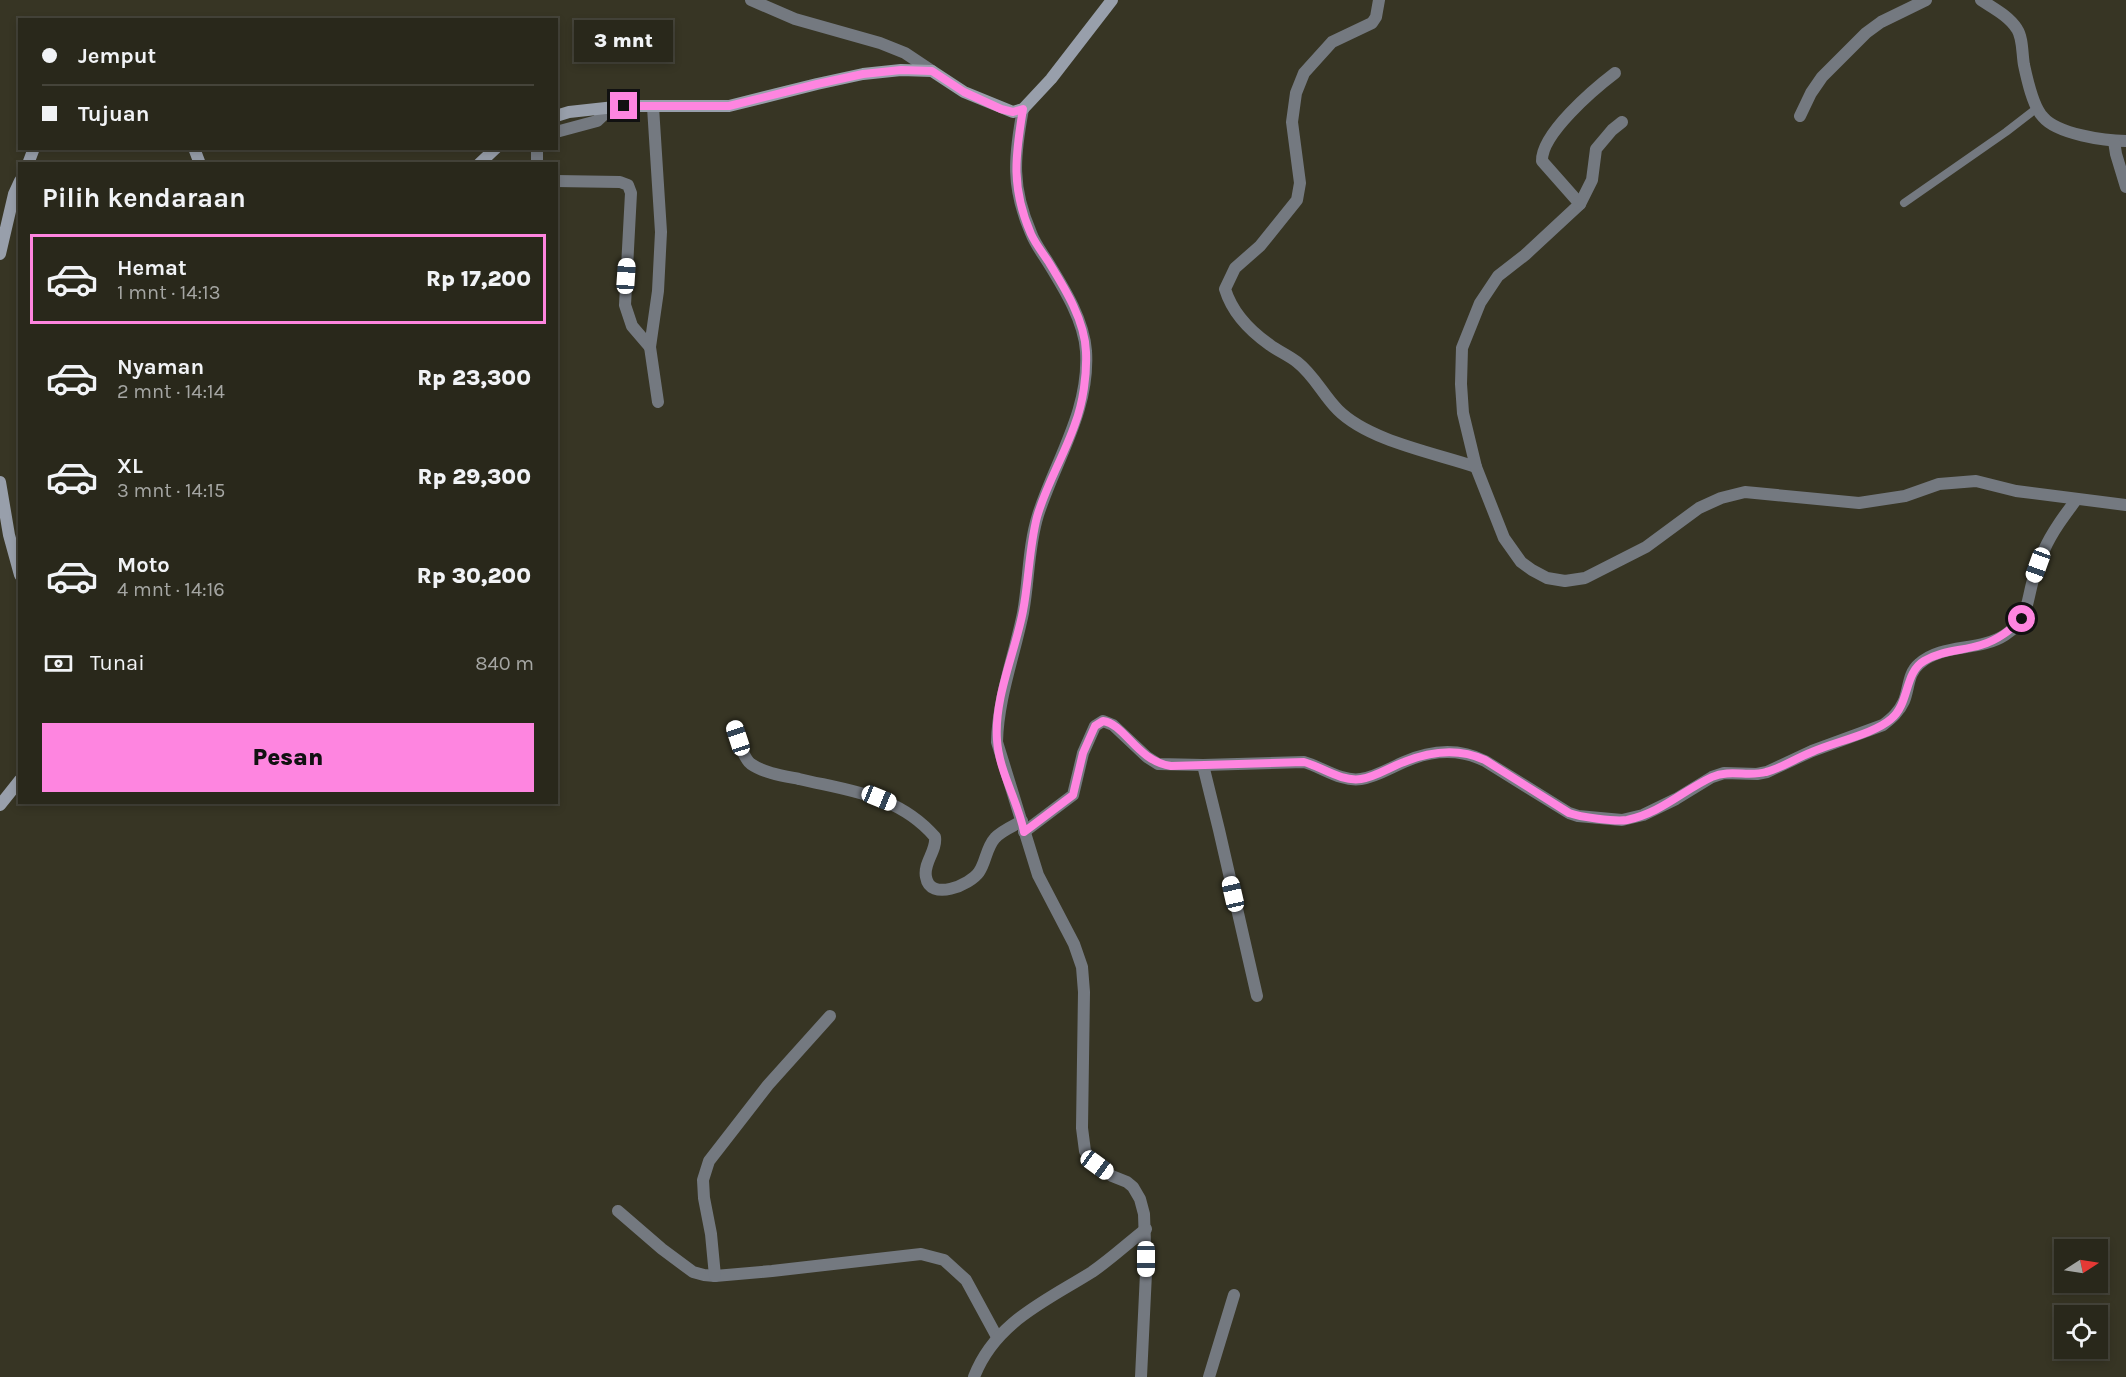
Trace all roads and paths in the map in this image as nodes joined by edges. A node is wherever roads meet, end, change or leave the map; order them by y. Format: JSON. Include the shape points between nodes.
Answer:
{"nodes":[{"id":1,"x":752,"y":0,"type":"edge"},
{"id":2,"x":1112,"y":0,"type":"edge"},
{"id":3,"x":1379,"y":0,"type":"edge"},
{"id":4,"x":1926,"y":0,"type":"edge"},
{"id":5,"x":1981,"y":0,"type":"edge"},
{"id":6,"x":932,"y":71,"type":"junction"},
{"id":7,"x":1615,"y":73,"type":"dead end"},
{"id":8,"x":613,"y":106,"type":"junction"},
{"id":9,"x":653,"y":107,"type":"junction"},
{"id":10,"x":2037,"y":108,"type":"junction"},
{"id":11,"x":1023,"y":109,"type":"junction"},
{"id":12,"x":558,"y":115,"type":"edge"},
{"id":13,"x":1800,"y":116,"type":"dead end"},
{"id":14,"x":1622,"y":122,"type":"dead end"},
{"id":15,"x":558,"y":131,"type":"edge"},
{"id":16,"x":2120,"y":141,"type":"edge"},
{"id":17,"x":494,"y":150,"type":"edge"},
{"id":18,"x":481,"y":162,"type":"edge"},
{"id":19,"x":558,"y":181,"type":"edge"},
{"id":20,"x":18,"y":185,"type":"edge"},
{"id":21,"x":2126,"y":187,"type":"edge"},
{"id":22,"x":1904,"y":203,"type":"dead end"},
{"id":23,"x":1580,"y":204,"type":"junction"},
{"id":24,"x":0,"y":254,"type":"edge"},
{"id":25,"x":650,"y":347,"type":"junction"},
{"id":26,"x":658,"y":402,"type":"dead end"},
{"id":27,"x":1476,"y":467,"type":"junction"},
{"id":28,"x":0,"y":482,"type":"edge"},
{"id":29,"x":2076,"y":500,"type":"junction"},
{"id":30,"x":2126,"y":505,"type":"edge"},
{"id":31,"x":18,"y":568,"type":"edge"},
{"id":32,"x":735,"y":726,"type":"dead end"},
{"id":33,"x":1203,"y":765,"type":"junction"},
{"id":34,"x":18,"y":783,"type":"edge"},
{"id":35,"x":0,"y":806,"type":"edge"},
{"id":36,"x":1023,"y":827,"type":"junction"},
{"id":37,"x":1257,"y":996,"type":"dead end"},
{"id":38,"x":830,"y":1016,"type":"dead end"},
{"id":39,"x":618,"y":1211,"type":"dead end"},
{"id":40,"x":1146,"y":1229,"type":"junction"},
{"id":41,"x":715,"y":1276,"type":"junction"},
{"id":42,"x":1234,"y":1295,"type":"dead end"},
{"id":43,"x":997,"y":1337,"type":"junction"},
{"id":44,"x":974,"y":1377,"type":"edge"},
{"id":45,"x":1141,"y":1377,"type":"edge"},
{"id":46,"x":1209,"y":1377,"type":"edge"}],
"edges":[{"from":1,"to":6,"type":"street","via":[[795,19],[904,52]]},
{"from":2,"to":11,"type":"street"},
{"from":3,"to":27,"type":"street","via":[[1372,22],[1332,42],[1304,73],[1296,93],[1292,122],[1300,183],[1297,200],[1260,246],[1235,268],[1225,289],[1229,303],[1248,326],[1296,361],[1338,410],[1355,423],[1403,444]]},
{"from":4,"to":13,"type":"street","via":[[1866,33],[1822,77]]},
{"from":5,"to":10,"type":"street","via":[[2018,31]]},
{"from":6,"to":9,"type":"street","via":[[863,74],[729,106]]},
{"from":6,"to":11,"type":"street","via":[[1001,109]]},
{"from":7,"to":23,"type":"street","via":[[1565,119],[1542,155],[1542,161]]},
{"from":8,"to":9,"type":"street"},
{"from":8,"to":12,"type":"street"},
{"from":8,"to":15,"type":"street","via":[[597,121]]},
{"from":9,"to":25,"type":"street","via":[[661,232]]},
{"from":10,"to":16,"type":"street","via":[[2055,127]]},
{"from":10,"to":22,"type":"lane"},
{"from":11,"to":36,"type":"street","via":[[1015,153],[1019,201],[1031,235],[1075,312],[1086,353],[1076,423],[1037,517],[1023,611],[997,724],[997,742]]},
{"from":14,"to":23,"type":"street","via":[[1596,149],[1592,180]]},
{"from":16,"to":21,"type":"street","via":[[2116,154]]},
{"from":17,"to":18,"type":"street"},
{"from":19,"to":25,"type":"street","via":[[627,185],[631,193],[625,305],[632,326]]},
{"from":20,"to":24,"type":"street"},
{"from":23,"to":27,"type":"street","via":[[1498,276],[1480,303],[1462,348],[1463,413]]},
{"from":25,"to":26,"type":"street"},
{"from":27,"to":29,"type":"street","via":[[1504,538],[1521,562],[1547,578],[1565,581],[1585,578],[1625,559],[1699,508],[1745,492],[1859,503],[1905,496],[1939,484],[1976,480]]},
{"from":28,"to":31,"type":"street"},
{"from":29,"to":30,"type":"street"},
{"from":29,"to":33,"type":"street","via":[[2045,549],[2022,619],[2005,635],[1989,642],[1952,650],[1920,663],[1913,670],[1904,701],[1891,719],[1767,772],[1712,777],[1643,815],[1622,820],[1569,813],[1485,760],[1460,752],[1447,751],[1406,761],[1361,779],[1343,778],[1304,762]]},
{"from":32,"to":36,"type":"street","via":[[747,760],[753,765],[879,798],[922,822],[935,837],[925,875],[934,889],[951,888],[972,879],[981,870],[996,836]]},
{"from":33,"to":36,"type":"street","via":[[1158,764],[1113,725],[1099,722],[1083,753],[1073,795]]},
{"from":33,"to":37,"type":"street"},
{"from":34,"to":35,"type":"street"},
{"from":36,"to":40,"type":"street","via":[[1038,875],[1082,967],[1085,1151],[1092,1161],[1133,1187],[1140,1199]]},
{"from":38,"to":41,"type":"street","via":[[768,1085],[710,1161],[703,1180]]},
{"from":39,"to":41,"type":"street","via":[[693,1272]]},
{"from":40,"to":43,"type":"street"},
{"from":40,"to":45,"type":"street"},
{"from":41,"to":43,"type":"street","via":[[921,1254],[944,1260],[966,1280]]},
{"from":42,"to":46,"type":"street"},
{"from":43,"to":44,"type":"street"}]}
